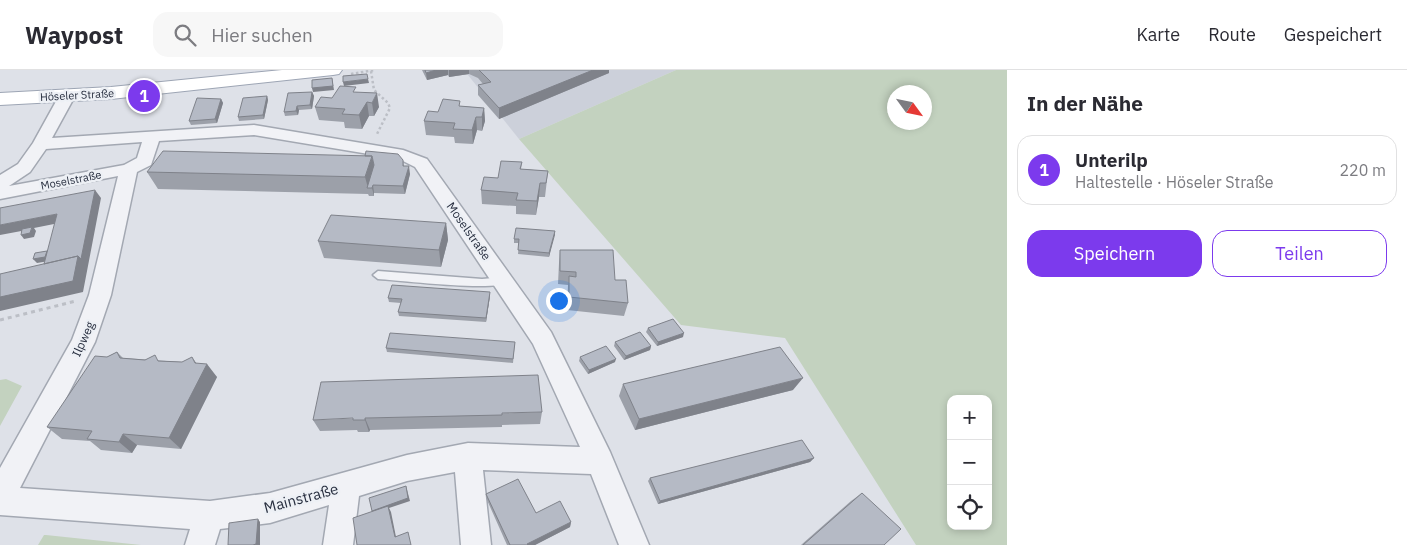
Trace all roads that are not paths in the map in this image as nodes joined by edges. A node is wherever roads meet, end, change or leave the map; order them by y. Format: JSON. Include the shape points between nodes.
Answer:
{"nodes":[{"id":1,"x":333,"y":70,"type":"edge"},
{"id":2,"x":67,"y":96,"type":"junction"},
{"id":3,"x":0,"y":99,"type":"edge"},
{"id":4,"x":152,"y":136,"type":"junction"},
{"id":5,"x":41,"y":144,"type":"junction"},
{"id":6,"x":129,"y":169,"type":"junction"},
{"id":7,"x":0,"y":184,"type":"edge"},
{"id":8,"x":0,"y":194,"type":"edge"},
{"id":9,"x":378,"y":275,"type":"dead end"},
{"id":10,"x":504,"y":281,"type":"junction"},
{"id":11,"x":468,"y":456,"type":"junction"},
{"id":12,"x":600,"y":461,"type":"junction"},
{"id":13,"x":346,"y":486,"type":"junction"},
{"id":14,"x":0,"y":496,"type":"edge"},
{"id":15,"x":0,"y":501,"type":"edge"},
{"id":16,"x":210,"y":516,"type":"junction"},
{"id":17,"x":200,"y":545,"type":"edge"},
{"id":18,"x":338,"y":545,"type":"edge"},
{"id":19,"x":476,"y":545,"type":"edge"},
{"id":20,"x":634,"y":545,"type":"edge"}],
"edges":[{"from":1,"to":2,"type":"main road","name":"Höseler Straße"},
{"from":2,"to":3,"type":"main road","name":"Höseler Straße"},
{"from":2,"to":5,"type":"street"},
{"from":4,"to":5,"type":"street","name":"Moselstraße"},
{"from":4,"to":6,"type":"street","name":"Moselstraße","via":[[145,161]]},
{"from":4,"to":10,"type":"street","name":"Moselstraße","via":[[254,130],[403,156],[421,163]]},
{"from":5,"to":7,"type":"street","via":[[24,168]]},
{"from":6,"to":8,"type":"street","name":"Moselstraße"},
{"from":6,"to":14,"type":"street","name":"Ilpweg","via":[[100,295],[84,342]]},
{"from":9,"to":10,"type":"lane","via":[[482,283]]},
{"from":10,"to":12,"type":"street","name":"Moselstraße","via":[[543,339]]},
{"from":11,"to":12,"type":"street","name":"Mainstraße"},
{"from":11,"to":13,"type":"street","name":"Mainstraße","via":[[407,468]]},
{"from":11,"to":19,"type":"street"},
{"from":12,"to":20,"type":"street","name":"Moselstraße"},
{"from":13,"to":16,"type":"street","name":"Mainstraße","via":[[270,508]]},
{"from":13,"to":18,"type":"street"},
{"from":15,"to":16,"type":"street","name":"Mainstraße"},
{"from":16,"to":17,"type":"street"}]}
